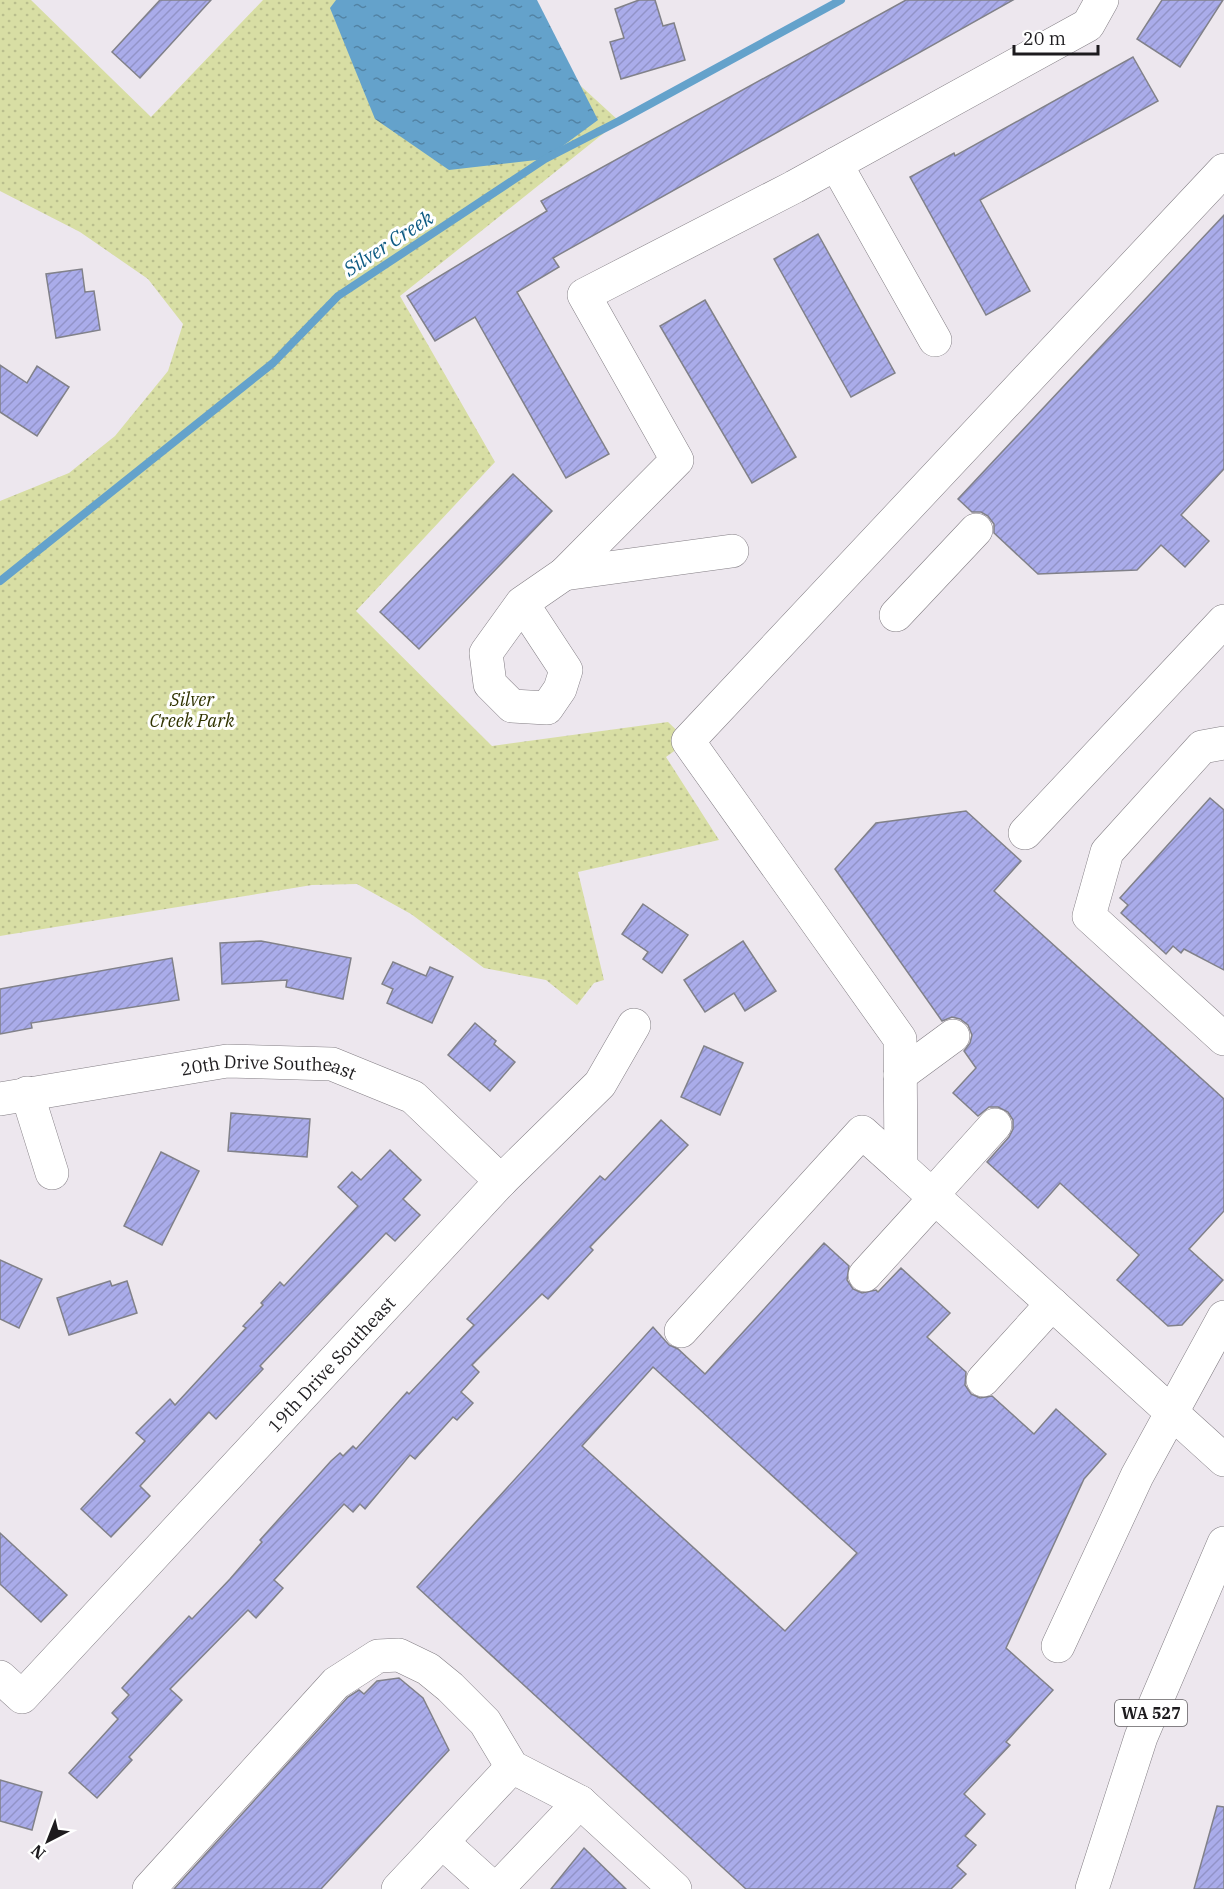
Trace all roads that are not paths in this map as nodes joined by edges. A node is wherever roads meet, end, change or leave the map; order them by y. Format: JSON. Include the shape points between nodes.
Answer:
{"nodes":[{"id":1,"x":1102,"y":0,"type":"edge"},
{"id":2,"x":836,"y":164,"type":"junction"},
{"id":3,"x":1224,"y":171,"type":"edge"},
{"id":4,"x":935,"y":340,"type":"dead end"},
{"id":5,"x":976,"y":530,"type":"dead end"},
{"id":6,"x":732,"y":551,"type":"dead end"},
{"id":7,"x":564,"y":574,"type":"junction"},
{"id":8,"x":522,"y":603,"type":"dead end"},
{"id":9,"x":896,"y":615,"type":"dead end"},
{"id":10,"x":1224,"y":621,"type":"edge"},
{"id":11,"x":1224,"y":743,"type":"edge"},
{"id":12,"x":1025,"y":833,"type":"dead end"},
{"id":13,"x":634,"y":1025,"type":"dead end"},
{"id":14,"x":953,"y":1036,"type":"dead end"},
{"id":15,"x":1224,"y":1039,"type":"edge"},
{"id":16,"x":900,"y":1075,"type":"junction"},
{"id":17,"x":13,"y":1096,"type":"edge"},
{"id":18,"x":995,"y":1125,"type":"dead end"},
{"id":19,"x":901,"y":1167,"type":"junction"},
{"id":20,"x":52,"y":1173,"type":"dead end"},
{"id":21,"x":501,"y":1181,"type":"junction"},
{"id":22,"x":933,"y":1197,"type":"junction"},
{"id":23,"x":865,"y":1275,"type":"dead end"},
{"id":24,"x":1052,"y":1304,"type":"junction"},
{"id":25,"x":1224,"y":1317,"type":"edge"},
{"id":26,"x":681,"y":1331,"type":"dead end"},
{"id":27,"x":983,"y":1380,"type":"dead end"},
{"id":28,"x":1170,"y":1412,"type":"junction"},
{"id":29,"x":1224,"y":1460,"type":"edge"},
{"id":30,"x":1224,"y":1543,"type":"edge"},
{"id":31,"x":1058,"y":1646,"type":"dead end"},
{"id":32,"x":11,"y":1687,"type":"edge"},
{"id":33,"x":512,"y":1767,"type":"junction"},
{"id":34,"x":580,"y":1802,"type":"junction"},
{"id":35,"x":442,"y":1842,"type":"junction"},
{"id":36,"x":149,"y":1889,"type":"edge"},
{"id":37,"x":398,"y":1889,"type":"edge"},
{"id":38,"x":496,"y":1889,"type":"edge"},
{"id":39,"x":675,"y":1889,"type":"edge"},
{"id":40,"x":1092,"y":1889,"type":"edge"}],
"edges":[{"from":1,"to":2,"type":"street","via":[[1088,25]]},
{"from":2,"to":4,"type":"street"},
{"from":2,"to":7,"type":"street","via":[[584,295],[677,460]]},
{"from":3,"to":16,"type":"street","via":[[688,741],[900,1039]]},
{"from":5,"to":9,"type":"street"},
{"from":6,"to":7,"type":"street"},
{"from":7,"to":8,"type":"street"},
{"from":10,"to":12,"type":"street"},
{"from":11,"to":15,"type":"street","via":[[1203,747],[1107,852],[1079,907]]},
{"from":13,"to":21,"type":"street","name":"19th Drive Southeast","via":[[600,1083]]},
{"from":14,"to":16,"type":"street"},
{"from":16,"to":19,"type":"street"},
{"from":17,"to":20,"type":"street"},
{"from":17,"to":21,"type":"street","name":"20th Drive Southeast","via":[[227,1061],[332,1064],[413,1097]]},
{"from":18,"to":22,"type":"street"},
{"from":19,"to":22,"type":"street"},
{"from":19,"to":26,"type":"street","via":[[862,1132]]},
{"from":21,"to":32,"type":"street","name":"19th Drive Southeast"},
{"from":22,"to":23,"type":"street"},
{"from":22,"to":24,"type":"street"},
{"from":24,"to":27,"type":"street"},
{"from":24,"to":28,"type":"street"},
{"from":25,"to":28,"type":"street"},
{"from":28,"to":29,"type":"street"},
{"from":28,"to":31,"type":"street"},
{"from":30,"to":40,"type":"street","number":"WA 527","via":[[1141,1737]]},
{"from":33,"to":34,"type":"street"},
{"from":33,"to":35,"type":"street"},
{"from":33,"to":36,"type":"street","via":[[485,1722],[443,1681],[399,1655],[378,1656],[336,1683]]},
{"from":34,"to":38,"type":"street"},
{"from":34,"to":39,"type":"street"},
{"from":35,"to":37,"type":"street"},
{"from":35,"to":38,"type":"street"}]}
